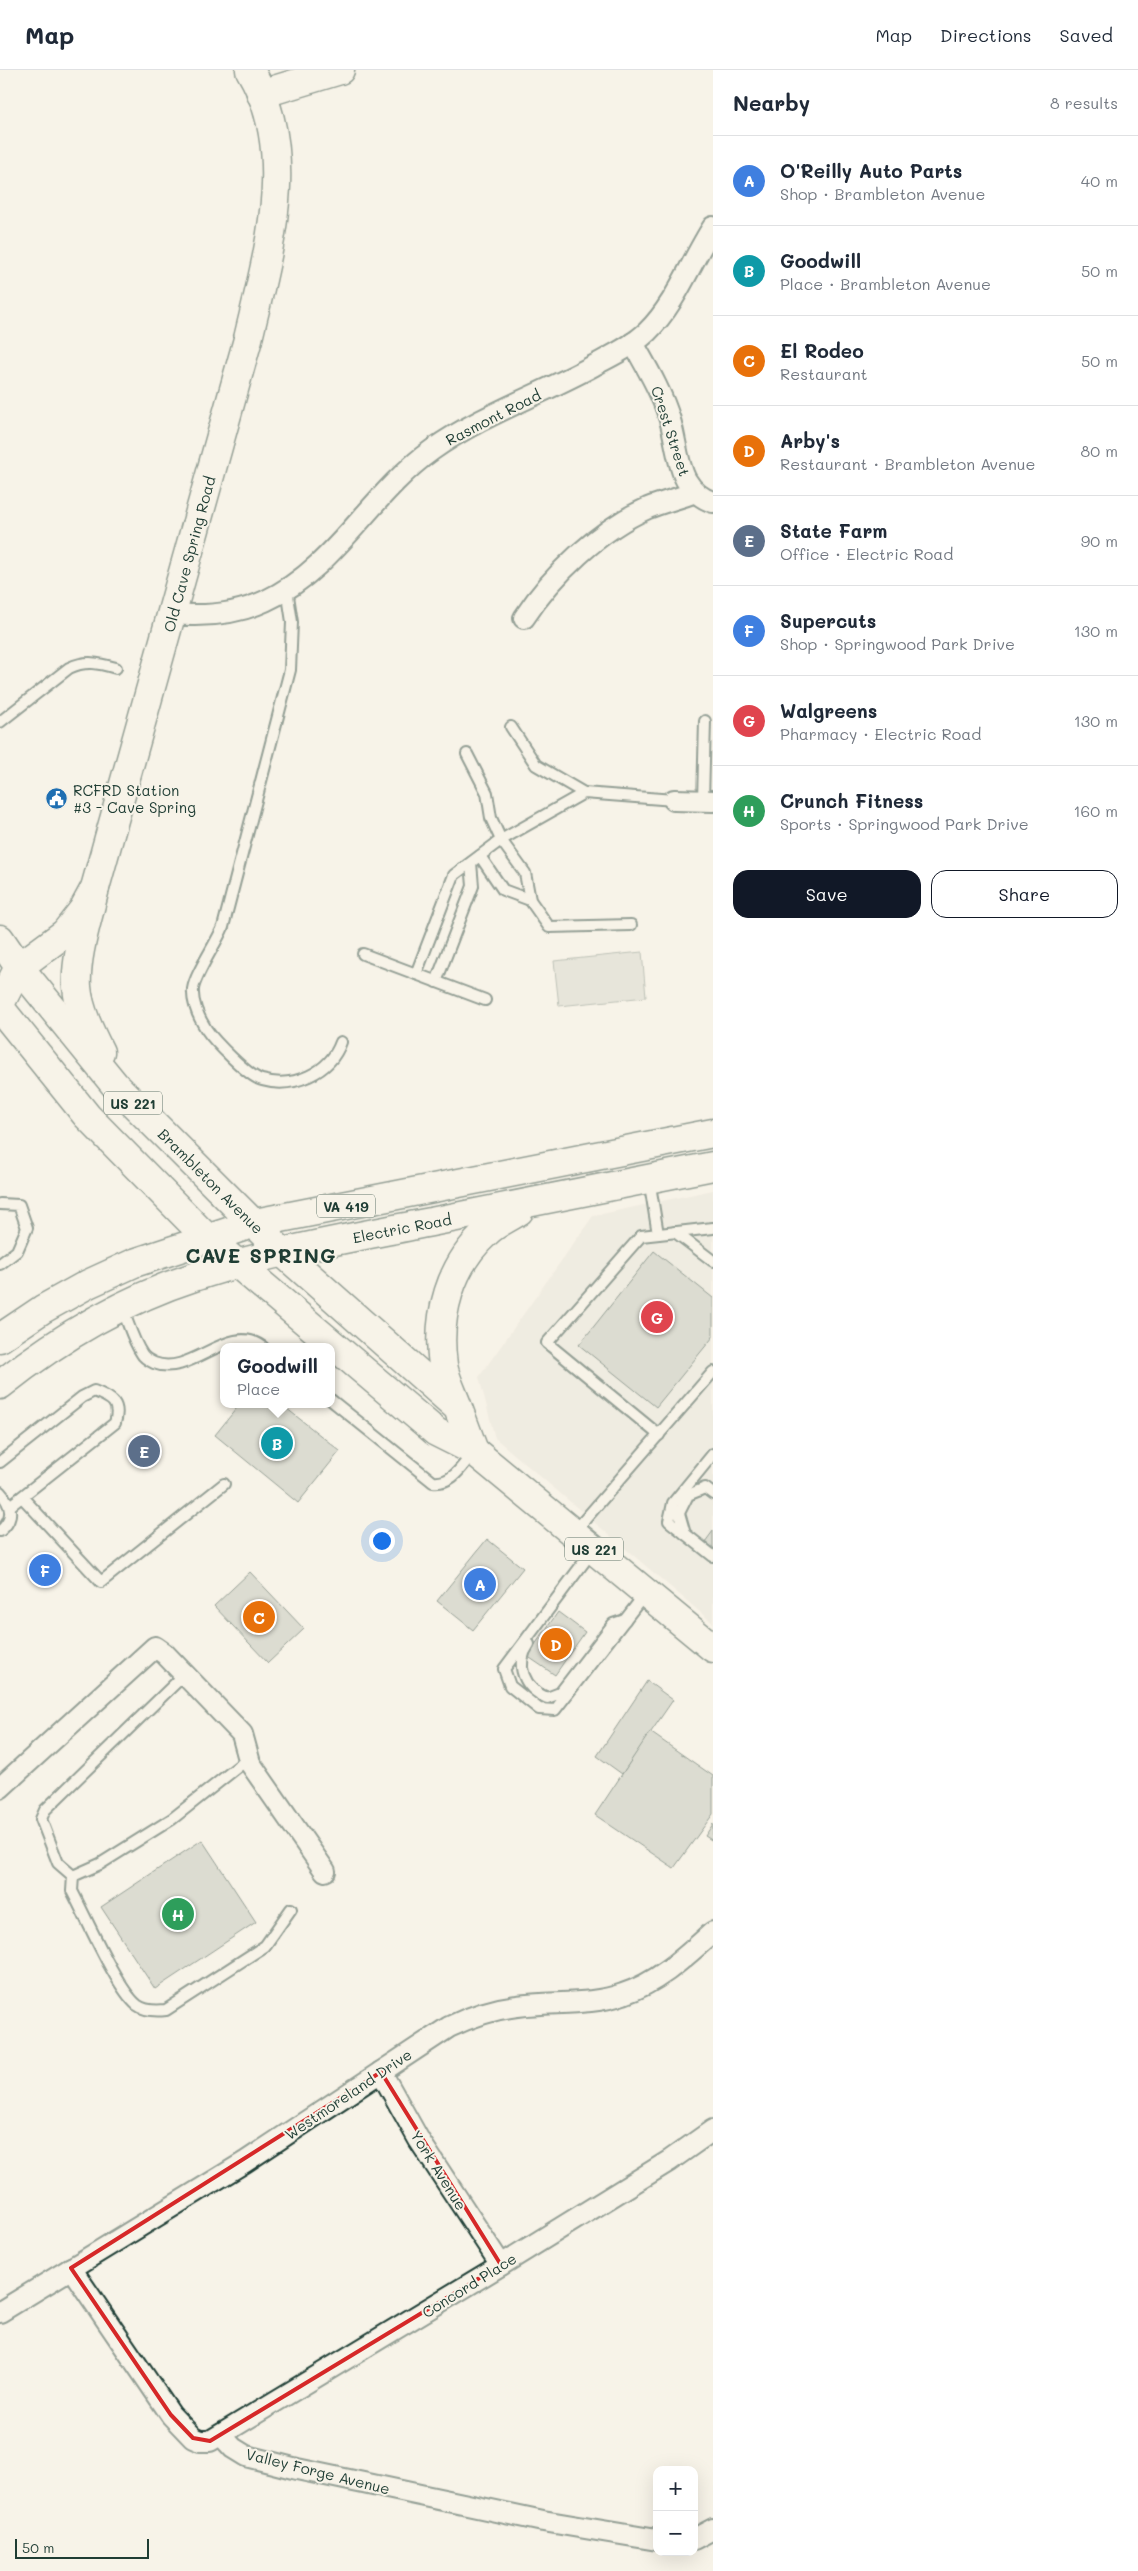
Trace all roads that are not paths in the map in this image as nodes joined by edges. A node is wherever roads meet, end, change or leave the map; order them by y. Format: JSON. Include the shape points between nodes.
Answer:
{"nodes":[{"id":1,"x":340,"y":70,"type":"edge"},
{"id":2,"x":255,"y":82,"type":"edge"},
{"id":3,"x":713,"y":227,"type":"edge"},
{"id":4,"x":633,"y":343,"type":"junction"},
{"id":5,"x":695,"y":492,"type":"junction"},
{"id":6,"x":713,"y":502,"type":"edge"},
{"id":7,"x":287,"y":589,"type":"junction"},
{"id":8,"x":172,"y":614,"type":"junction"},
{"id":9,"x":524,"y":618,"type":"dead end"},
{"id":10,"x":116,"y":668,"type":"dead end"},
{"id":11,"x":705,"y":721,"type":"dead end"},
{"id":12,"x":0,"y":722,"type":"edge"},
{"id":13,"x":511,"y":727,"type":"dead end"},
{"id":14,"x":467,"y":754,"type":"dead end"},
{"id":15,"x":584,"y":793,"type":"junction"},
{"id":16,"x":674,"y":800,"type":"joint"},
{"id":17,"x":708,"y":801,"type":"edge"},
{"id":18,"x":501,"y":840,"type":"junction"},
{"id":19,"x":480,"y":856,"type":"junction"},
{"id":20,"x":471,"y":863,"type":"junction"},
{"id":21,"x":95,"y":888,"type":"junction"},
{"id":22,"x":530,"y":900,"type":"junction"},
{"id":23,"x":631,"y":925,"type":"dead end"},
{"id":24,"x":0,"y":938,"type":"edge"},
{"id":25,"x":362,"y":954,"type":"dead end"},
{"id":26,"x":19,"y":967,"type":"junction"},
{"id":27,"x":416,"y":974,"type":"junction"},
{"id":28,"x":436,"y":982,"type":"junction"},
{"id":29,"x":485,"y":1000,"type":"dead end"},
{"id":30,"x":0,"y":1004,"type":"edge"},
{"id":31,"x":0,"y":1008,"type":"edge"},
{"id":32,"x":341,"y":1042,"type":"dead end"},
{"id":33,"x":115,"y":1085,"type":"junction"},
{"id":34,"x":713,"y":1133,"type":"edge"},
{"id":35,"x":713,"y":1166,"type":"edge"},
{"id":36,"x":649,"y":1178,"type":"junction"},
{"id":37,"x":535,"y":1201,"type":"junction"},
{"id":38,"x":0,"y":1204,"type":"edge"},
{"id":39,"x":255,"y":1223,"type":"junction"},
{"id":40,"x":713,"y":1228,"type":"edge"},
{"id":41,"x":675,"y":1232,"type":"junction"},
{"id":42,"x":658,"y":1234,"type":"junction"},
{"id":43,"x":207,"y":1238,"type":"junction"},
{"id":44,"x":282,"y":1252,"type":"junction"},
{"id":45,"x":713,"y":1261,"type":"edge"},
{"id":46,"x":0,"y":1264,"type":"edge"},
{"id":47,"x":235,"y":1265,"type":"junction"},
{"id":48,"x":122,"y":1307,"type":"junction"},
{"id":49,"x":0,"y":1338,"type":"edge"},
{"id":50,"x":228,"y":1343,"type":"edge"},
{"id":51,"x":254,"y":1343,"type":"edge"},
{"id":52,"x":329,"y":1343,"type":"edge"},
{"id":53,"x":220,"y":1347,"type":"edge"},
{"id":54,"x":335,"y":1348,"type":"edge"},
{"id":55,"x":713,"y":1372,"type":"edge"},
{"id":56,"x":0,"y":1385,"type":"edge"},
{"id":57,"x":335,"y":1403,"type":"edge"},
{"id":58,"x":458,"y":1408,"type":"junction"},
{"id":59,"x":659,"y":1435,"type":"junction"},
{"id":60,"x":474,"y":1451,"type":"junction"},
{"id":61,"x":713,"y":1454,"type":"edge"},
{"id":62,"x":0,"y":1462,"type":"edge"},
{"id":63,"x":224,"y":1484,"type":"dead end"},
{"id":64,"x":0,"y":1492,"type":"edge"},
{"id":65,"x":713,"y":1494,"type":"edge"},
{"id":66,"x":23,"y":1496,"type":"junction"},
{"id":67,"x":10,"y":1506,"type":"junction"},
{"id":68,"x":0,"y":1531,"type":"edge"},
{"id":69,"x":685,"y":1534,"type":"junction"},
{"id":70,"x":584,"y":1541,"type":"junction"},
{"id":71,"x":713,"y":1556,"type":"edge"},
{"id":72,"x":646,"y":1592,"type":"junction"},
{"id":73,"x":545,"y":1612,"type":"junction"},
{"id":74,"x":625,"y":1620,"type":"junction"},
{"id":75,"x":713,"y":1648,"type":"edge"},
{"id":76,"x":185,"y":1674,"type":"junction"},
{"id":77,"x":249,"y":1758,"type":"junction"},
{"id":78,"x":0,"y":1788,"type":"edge"},
{"id":79,"x":326,"y":1871,"type":"dead end"},
{"id":80,"x":73,"y":1876,"type":"junction"},
{"id":81,"x":291,"y":1909,"type":"dead end"},
{"id":82,"x":713,"y":1932,"type":"edge"},
{"id":83,"x":381,"y":2072,"type":"junction"},
{"id":84,"x":713,"y":2130,"type":"edge"},
{"id":85,"x":501,"y":2265,"type":"junction"},
{"id":86,"x":70,"y":2268,"type":"junction"},
{"id":87,"x":0,"y":2312,"type":"edge"},
{"id":88,"x":222,"y":2435,"type":"junction"},
{"id":89,"x":713,"y":2529,"type":"edge"},
{"id":90,"x":698,"y":2537,"type":"edge"},
{"id":91,"x":653,"y":2539,"type":"edge"}],
"edges":[{"from":1,"to":2,"type":"main road"},
{"from":2,"to":8,"type":"main road","name":"Old Cave Spring Road","via":[[270,117],[276,182],[273,218],[245,348]]},
{"from":3,"to":4,"type":"street","name":"Rasmont Road","via":[[662,314]]},
{"from":4,"to":5,"type":"street","name":"Crest Street","via":[[657,385],[670,420],[682,471]]},
{"from":4,"to":7,"type":"street","name":"Rasmont Road","via":[[554,387],[461,431],[430,451],[403,474],[319,564]]},
{"from":5,"to":6,"type":"street"},
{"from":5,"to":9,"type":"street","via":[[648,508],[600,536],[557,577]]},
{"from":7,"to":8,"type":"street","name":"Rasmont Road","via":[[264,602],[222,614]]},
{"from":7,"to":32,"type":"lane","via":[[292,622],[290,670],[223,928],[195,981],[193,992],[197,1011],[208,1032],[261,1080],[303,1079],[320,1071],[331,1061]]},
{"from":8,"to":21,"type":"main road","name":"Old Cave Spring Road"},
{"from":10,"to":12,"type":"lane","via":[[92,662],[69,668]]},
{"from":11,"to":17,"type":"lane"},
{"from":13,"to":15,"type":"lane","via":[[536,765]]},
{"from":14,"to":18,"type":"lane","via":[[487,793],[491,818]]},
{"from":15,"to":16,"type":"lane"},
{"from":15,"to":18,"type":"lane"},
{"from":16,"to":17,"type":"street"},
{"from":18,"to":19,"type":"lane"},
{"from":18,"to":22,"type":"lane","via":[[525,873]]},
{"from":19,"to":20,"type":"lane"},
{"from":19,"to":22,"type":"lane","via":[[503,890]]},
{"from":20,"to":27,"type":"lane","via":[[454,875]]},
{"from":20,"to":28,"type":"lane","via":[[473,886]]},
{"from":21,"to":26,"type":"main road","name":"Old Cave Spring Road","via":[[84,910],[65,933]]},
{"from":21,"to":33,"type":"main road","via":[[80,954],[77,987],[86,1024]]},
{"from":22,"to":23,"type":"lane","via":[[549,927]]},
{"from":24,"to":26,"type":"main road","name":"Brambleton Avenue","number":"US 221"},
{"from":25,"to":27,"type":"lane"},
{"from":26,"to":30,"type":"main road","name":"Old Cave Spring Road"},
{"from":26,"to":33,"type":"main road","name":"Brambleton Avenue","number":"US 221"},
{"from":27,"to":28,"type":"lane"},
{"from":28,"to":29,"type":"lane"},
{"from":31,"to":43,"type":"main road","number":"US 221","via":[[87,1116]]},
{"from":33,"to":39,"type":"main road","name":"Brambleton Avenue","number":"US 221"},
{"from":34,"to":39,"type":"main road","number":"VA 419"},
{"from":35,"to":36,"type":"main road","name":"Electric Road","number":"VA 419"},
{"from":36,"to":37,"type":"main road","name":"Electric Road","number":"VA 419"},
{"from":36,"to":42,"type":"lane"},
{"from":37,"to":44,"type":"main road","name":"Electric Road","number":"VA 419"},
{"from":37,"to":58,"type":"main road","via":[[487,1231],[462,1259],[446,1296],[441,1331],[443,1366]]},
{"from":38,"to":46,"type":"lane","via":[[19,1204],[27,1228],[17,1251]]},
{"from":39,"to":43,"type":"main road","number":"VA 419"},
{"from":39,"to":44,"type":"main road","name":"Brambleton Avenue","number":"US 221"},
{"from":40,"to":41,"type":"lane"},
{"from":41,"to":42,"type":"lane"},
{"from":41,"to":45,"type":"lane"},
{"from":42,"to":59,"type":"lane","via":[[641,1236],[547,1342]]},
{"from":43,"to":47,"type":"main road","number":"US 221"},
{"from":43,"to":49,"type":"main road","number":"VA 419","via":[[134,1263],[88,1284]]},
{"from":44,"to":47,"type":"main road","name":"Electric Road","number":"VA 419"},
{"from":44,"to":58,"type":"main road","name":"Brambleton Avenue","number":"US 221"},
{"from":47,"to":48,"type":"main road","name":"Electric Road","number":"VA 419","via":[[194,1277]]},
{"from":47,"to":52,"type":"main road","number":"US 221"},
{"from":48,"to":53,"type":"lane","via":[[142,1354],[161,1365],[179,1365]]},
{"from":48,"to":56,"type":"main road","name":"Electric Road","number":"VA 419","via":[[75,1332]]},
{"from":50,"to":51,"type":"lane","via":[[248,1340]]},
{"from":54,"to":60,"type":"main road","number":"US 221","via":[[436,1432]]},
{"from":55,"to":59,"type":"lane"},
{"from":57,"to":60,"type":"lane","via":[[433,1482],[451,1480]]},
{"from":58,"to":60,"type":"main road","name":"Brambleton Avenue","number":"US 221"},
{"from":59,"to":70,"type":"lane"},
{"from":60,"to":70,"type":"main road","number":"US 221"},
{"from":61,"to":69,"type":"lane","via":[[673,1503],[669,1521]]},
{"from":62,"to":66,"type":"lane","via":[[82,1397],[94,1391],[114,1402],[118,1412],[115,1423]]},
{"from":63,"to":66,"type":"lane","via":[[101,1582]]},
{"from":64,"to":67,"type":"lane"},
{"from":65,"to":69,"type":"lane","via":[[705,1488],[688,1495],[680,1513]]},
{"from":66,"to":67,"type":"lane"},
{"from":67,"to":68,"type":"lane","via":[[10,1518]]},
{"from":69,"to":71,"type":"lane"},
{"from":70,"to":72,"type":"main road","number":"US 221"},
{"from":70,"to":73,"type":"lane"},
{"from":72,"to":74,"type":"lane"},
{"from":72,"to":75,"type":"main road","number":"US 221"},
{"from":73,"to":74,"type":"lane","via":[[521,1663],[523,1677],[531,1689],[547,1698],[560,1693],[613,1624]]},
{"from":73,"to":74,"type":"lane","via":[[504,1669],[510,1686],[539,1709],[556,1710]]},
{"from":76,"to":77,"type":"street","via":[[242,1734]]},
{"from":76,"to":78,"type":"street","via":[[158,1649],[152,1648]]},
{"from":76,"to":80,"type":"lane","via":[[45,1810],[41,1819],[58,1864]]},
{"from":77,"to":79,"type":"street","via":[[256,1773]]},
{"from":77,"to":80,"type":"lane","via":[[166,1823],[100,1864]]},
{"from":80,"to":81,"type":"lane","via":[[72,1891],[122,1988],[137,2005],[154,2011],[166,2010],[264,1946]]},
{"from":82,"to":83,"type":"street","name":"Westmoreland Drive","via":[[670,1970],[622,1995],[478,2013],[449,2027]]},
{"from":83,"to":85,"type":"street","name":"York Avenue","via":[[419,2140]]},
{"from":83,"to":86,"type":"street","name":"Westmoreland Drive","via":[[245,2162]]},
{"from":84,"to":85,"type":"street","name":"Concord Place","via":[[669,2161]]},
{"from":85,"to":88,"type":"street","name":"Concord Place"},
{"from":86,"to":87,"type":"street","name":"Westmoreland Drive"},
{"from":86,"to":88,"type":"street","via":[[185,2432],[200,2441],[210,2441]]},
{"from":88,"to":91,"type":"street","name":"Valley Forge Avenue","via":[[233,2448],[246,2456],[297,2469],[543,2521]]},
{"from":89,"to":90,"type":"street"}]}
